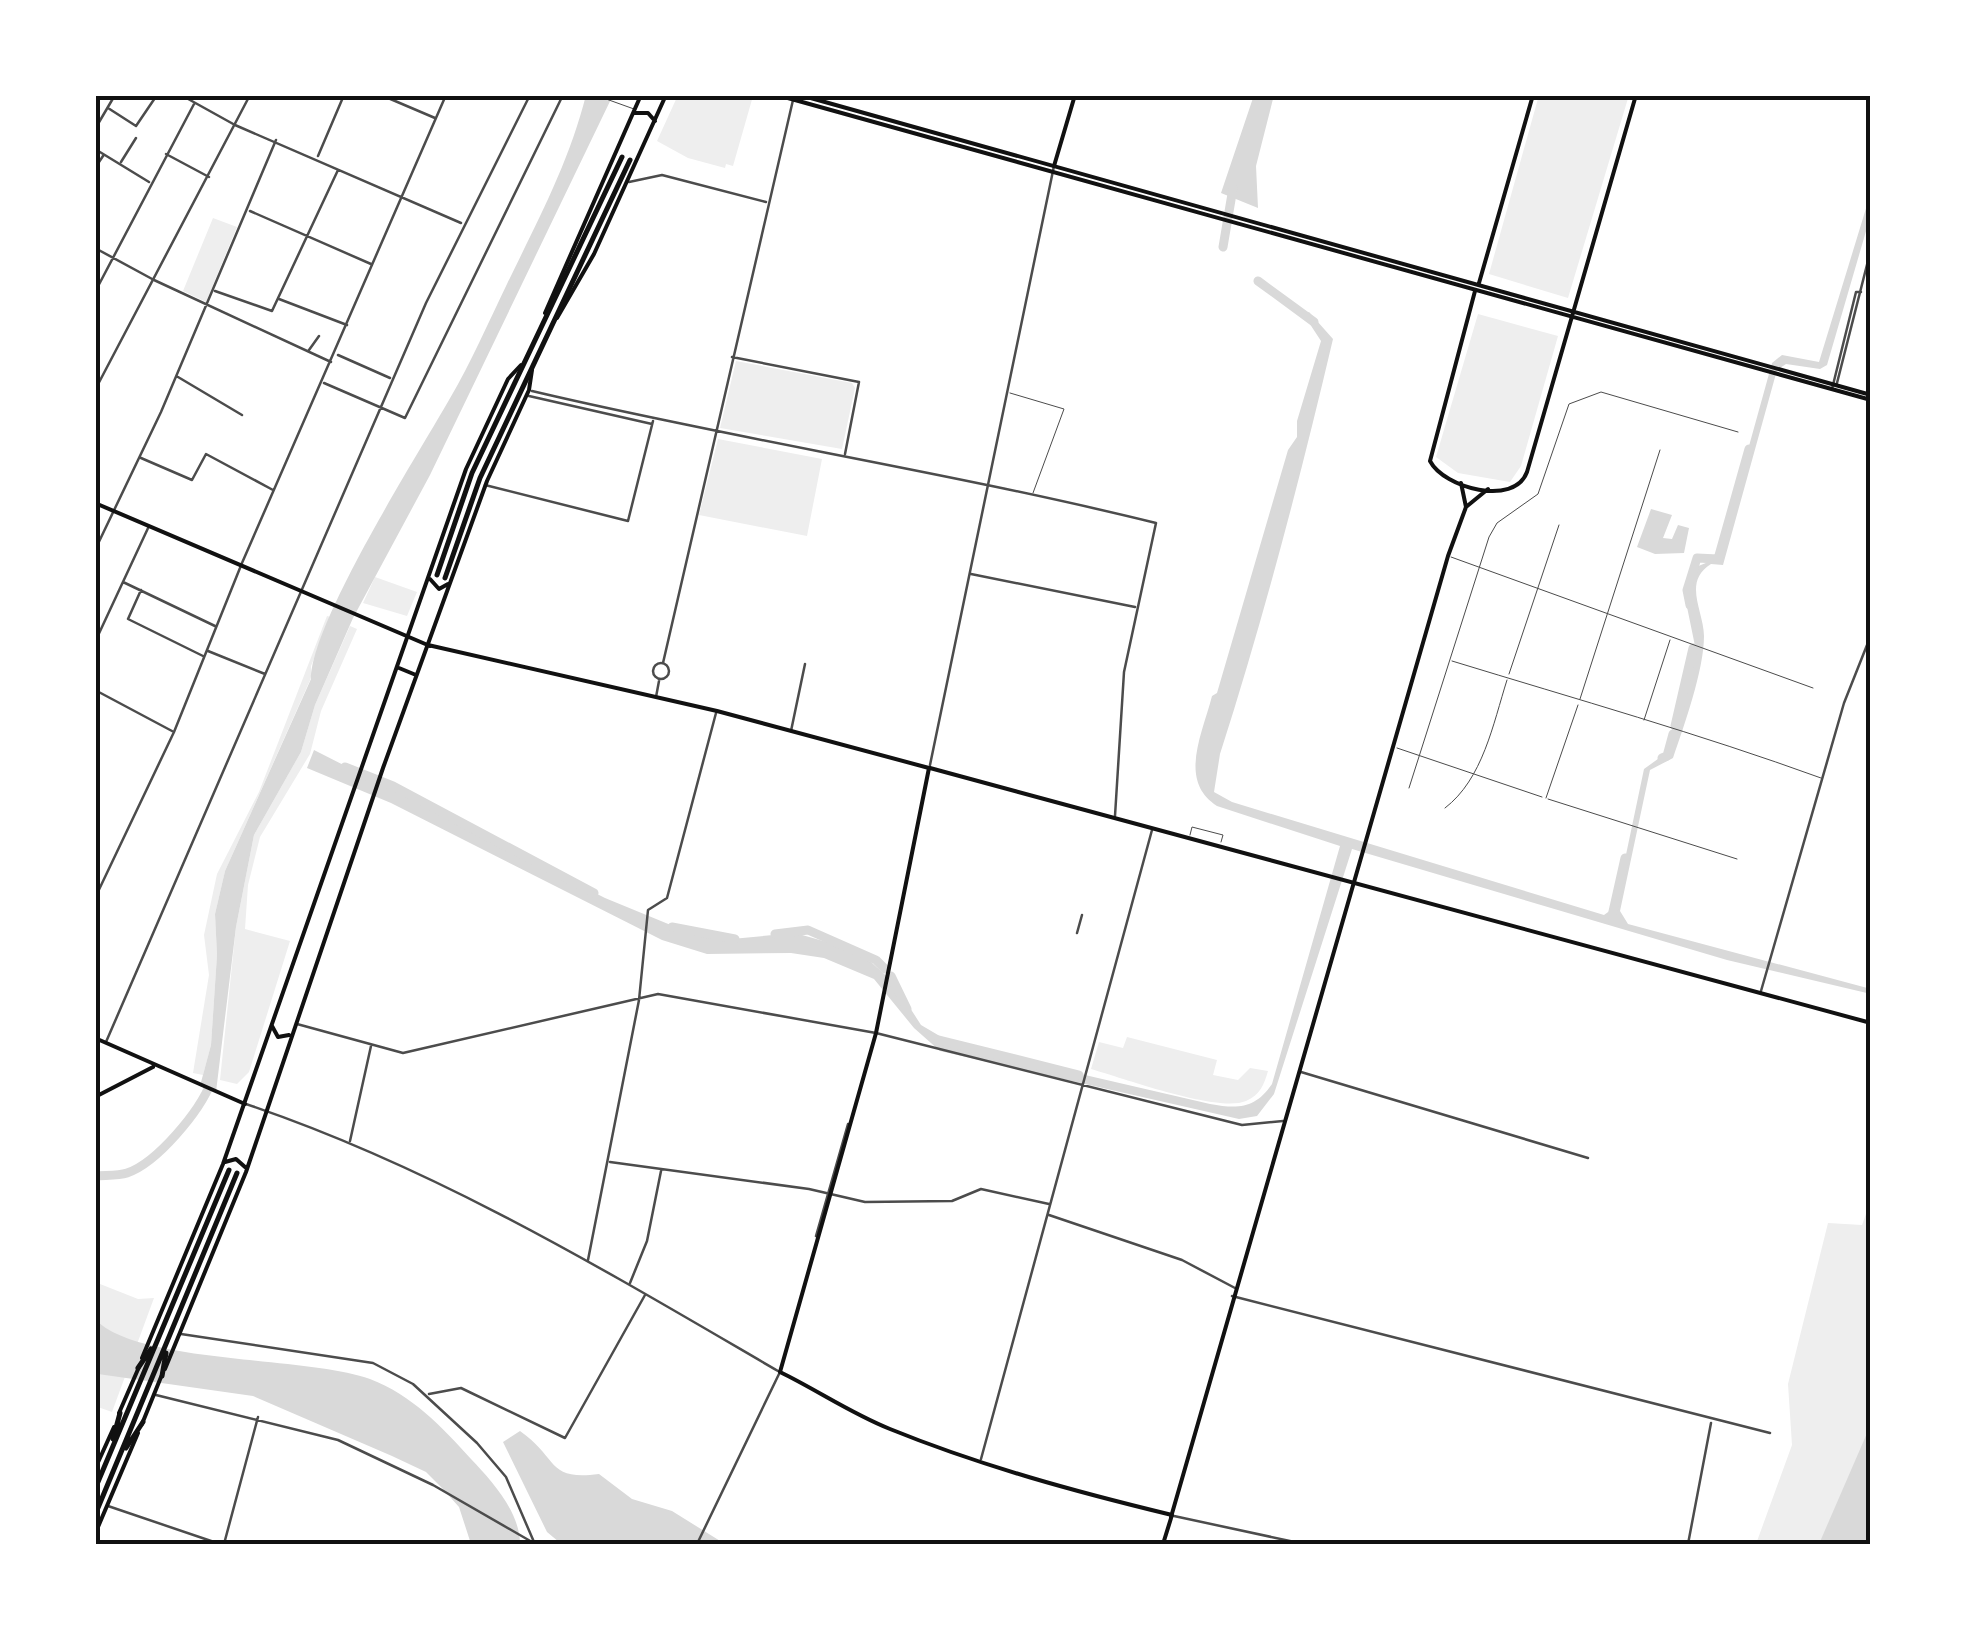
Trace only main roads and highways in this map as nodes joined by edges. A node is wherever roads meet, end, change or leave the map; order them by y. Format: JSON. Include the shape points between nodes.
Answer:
{"nodes":[{"id":1,"x":642,"y":95,"type":"edge"},
{"id":2,"x":666,"y":95,"type":"edge"},
{"id":3,"x":777,"y":95,"type":"edge"},
{"id":4,"x":800,"y":95,"type":"edge"},
{"id":5,"x":1075,"y":95,"type":"edge"},
{"id":6,"x":1533,"y":95,"type":"edge"},
{"id":7,"x":1636,"y":95,"type":"edge"},
{"id":8,"x":634,"y":112,"type":"junction"},
{"id":9,"x":655,"y":122,"type":"junction"},
{"id":10,"x":622,"y":157,"type":"dead end"},
{"id":11,"x":630,"y":160,"type":"dead end"},
{"id":12,"x":1054,"y":166,"type":"junction"},
{"id":13,"x":1210,"y":213,"type":"junction"},
{"id":14,"x":1477,"y":286,"type":"junction"},
{"id":15,"x":1573,"y":313,"type":"junction"},
{"id":16,"x":544,"y":318,"type":"junction"},
{"id":17,"x":550,"y":331,"type":"junction"},
{"id":18,"x":525,"y":361,"type":"junction"},
{"id":19,"x":533,"y":365,"type":"junction"},
{"id":20,"x":1871,"y":397,"type":"edge"},
{"id":21,"x":1462,"y":483,"type":"junction"},
{"id":22,"x":1488,"y":489,"type":"junction"},
{"id":23,"x":95,"y":502,"type":"edge"},
{"id":24,"x":1466,"y":507,"type":"junction"},
{"id":25,"x":440,"y":577,"type":"junction"},
{"id":26,"x":407,"y":637,"type":"junction"},
{"id":27,"x":428,"y":645,"type":"junction"},
{"id":28,"x":397,"y":668,"type":"junction"},
{"id":29,"x":416,"y":675,"type":"junction"},
{"id":30,"x":1355,"y":882,"type":"junction"},
{"id":31,"x":905,"y":888,"type":"road end"},
{"id":32,"x":1871,"y":1023,"type":"edge"},
{"id":33,"x":272,"y":1026,"type":"junction"},
{"id":34,"x":292,"y":1033,"type":"junction"},
{"id":35,"x":876,"y":1033,"type":"road end"},
{"id":36,"x":95,"y":1038,"type":"edge"},
{"id":37,"x":153,"y":1067,"type":"junction"},
{"id":38,"x":95,"y":1097,"type":"edge"},
{"id":39,"x":245,"y":1104,"type":"junction"},
{"id":40,"x":223,"y":1164,"type":"junction"},
{"id":41,"x":229,"y":1170,"type":"dead end"},
{"id":42,"x":246,"y":1172,"type":"junction"},
{"id":43,"x":237,"y":1173,"type":"dead end"},
{"id":44,"x":155,"y":1338,"type":"junction"},
{"id":45,"x":168,"y":1340,"type":"junction"},
{"id":46,"x":138,"y":1368,"type":"joint"},
{"id":47,"x":162,"y":1376,"type":"junction"},
{"id":48,"x":137,"y":1380,"type":"junction"},
{"id":49,"x":120,"y":1412,"type":"junction"},
{"id":50,"x":143,"y":1422,"type":"junction"},
{"id":51,"x":109,"y":1456,"type":"junction"},
{"id":52,"x":119,"y":1459,"type":"junction"},
{"id":53,"x":95,"y":1469,"type":"edge"},
{"id":54,"x":95,"y":1489,"type":"edge"},
{"id":55,"x":1089,"y":1495,"type":"road end"},
{"id":56,"x":1172,"y":1515,"type":"junction"},
{"id":57,"x":95,"y":1516,"type":"edge"},
{"id":58,"x":95,"y":1534,"type":"edge"},
{"id":59,"x":1163,"y":1544,"type":"edge"}],
"edges":[{"from":1,"to":8,"type":"main road"},
{"from":2,"to":9,"type":"main road"},
{"from":3,"to":13,"type":"main road"},
{"from":4,"to":12,"type":"main road"},
{"from":5,"to":12,"type":"main road"},
{"from":6,"to":14,"type":"main road"},
{"from":7,"to":15,"type":"main road"},
{"from":8,"to":9,"type":"main road"},
{"from":8,"to":16,"type":"main road"},
{"from":9,"to":17,"type":"main road"},
{"from":10,"to":16,"type":"highway"},
{"from":11,"to":17,"type":"highway"},
{"from":12,"to":13,"type":"main road"},
{"from":13,"to":14,"type":"main road"},
{"from":14,"to":15,"type":"main road"},
{"from":14,"to":21,"type":"main road","via":[[1430,457],[1436,471]]},
{"from":15,"to":20,"type":"main road"},
{"from":15,"to":22,"type":"main road","via":[[1524,478],[1506,492]]},
{"from":16,"to":18,"type":"highway"},
{"from":17,"to":19,"type":"highway"},
{"from":18,"to":25,"type":"highway","via":[[472,473]]},
{"from":18,"to":25,"type":"main road","via":[[508,378],[466,469]]},
{"from":19,"to":25,"type":"highway"},
{"from":19,"to":25,"type":"main road","via":[[528,393]]},
{"from":21,"to":22,"type":"main road"},
{"from":21,"to":24,"type":"main road"},
{"from":22,"to":24,"type":"main road"},
{"from":23,"to":26,"type":"main road"},
{"from":24,"to":30,"type":"main road"},
{"from":25,"to":26,"type":"main road"},
{"from":25,"to":27,"type":"main road"},
{"from":26,"to":27,"type":"main road"},
{"from":26,"to":28,"type":"main road"},
{"from":27,"to":29,"type":"main road"},
{"from":27,"to":30,"type":"main road","via":[[717,711]]},
{"from":28,"to":29,"type":"main road"},
{"from":28,"to":33,"type":"main road"},
{"from":29,"to":34,"type":"main road"},
{"from":30,"to":32,"type":"main road"},
{"from":30,"to":56,"type":"main road"},
{"from":31,"to":35,"type":"main road"},
{"from":33,"to":34,"type":"main road","via":[[278,1036]]},
{"from":33,"to":39,"type":"main road"},
{"from":34,"to":42,"type":"main road"},
{"from":36,"to":37,"type":"main road"},
{"from":37,"to":38,"type":"main road"},
{"from":37,"to":39,"type":"main road"},
{"from":39,"to":40,"type":"main road"},
{"from":40,"to":42,"type":"main road","via":[[236,1158]]},
{"from":40,"to":44,"type":"main road"},
{"from":41,"to":44,"type":"highway"},
{"from":42,"to":47,"type":"main road"},
{"from":43,"to":45,"type":"highway"},
{"from":44,"to":46,"type":"highway"},
{"from":44,"to":48,"type":"highway"},
{"from":45,"to":47,"type":"highway"},
{"from":45,"to":52,"type":"highway"},
{"from":46,"to":48,"type":"main road"},
{"from":47,"to":50,"type":"main road"},
{"from":48,"to":49,"type":"main road"},
{"from":48,"to":51,"type":"highway"},
{"from":49,"to":51,"type":"highway"},
{"from":49,"to":53,"type":"main road"},
{"from":50,"to":52,"type":"highway"},
{"from":50,"to":58,"type":"main road"},
{"from":51,"to":54,"type":"highway"},
{"from":52,"to":57,"type":"highway"},
{"from":55,"to":56,"type":"main road"},
{"from":56,"to":59,"type":"main road"}]}
